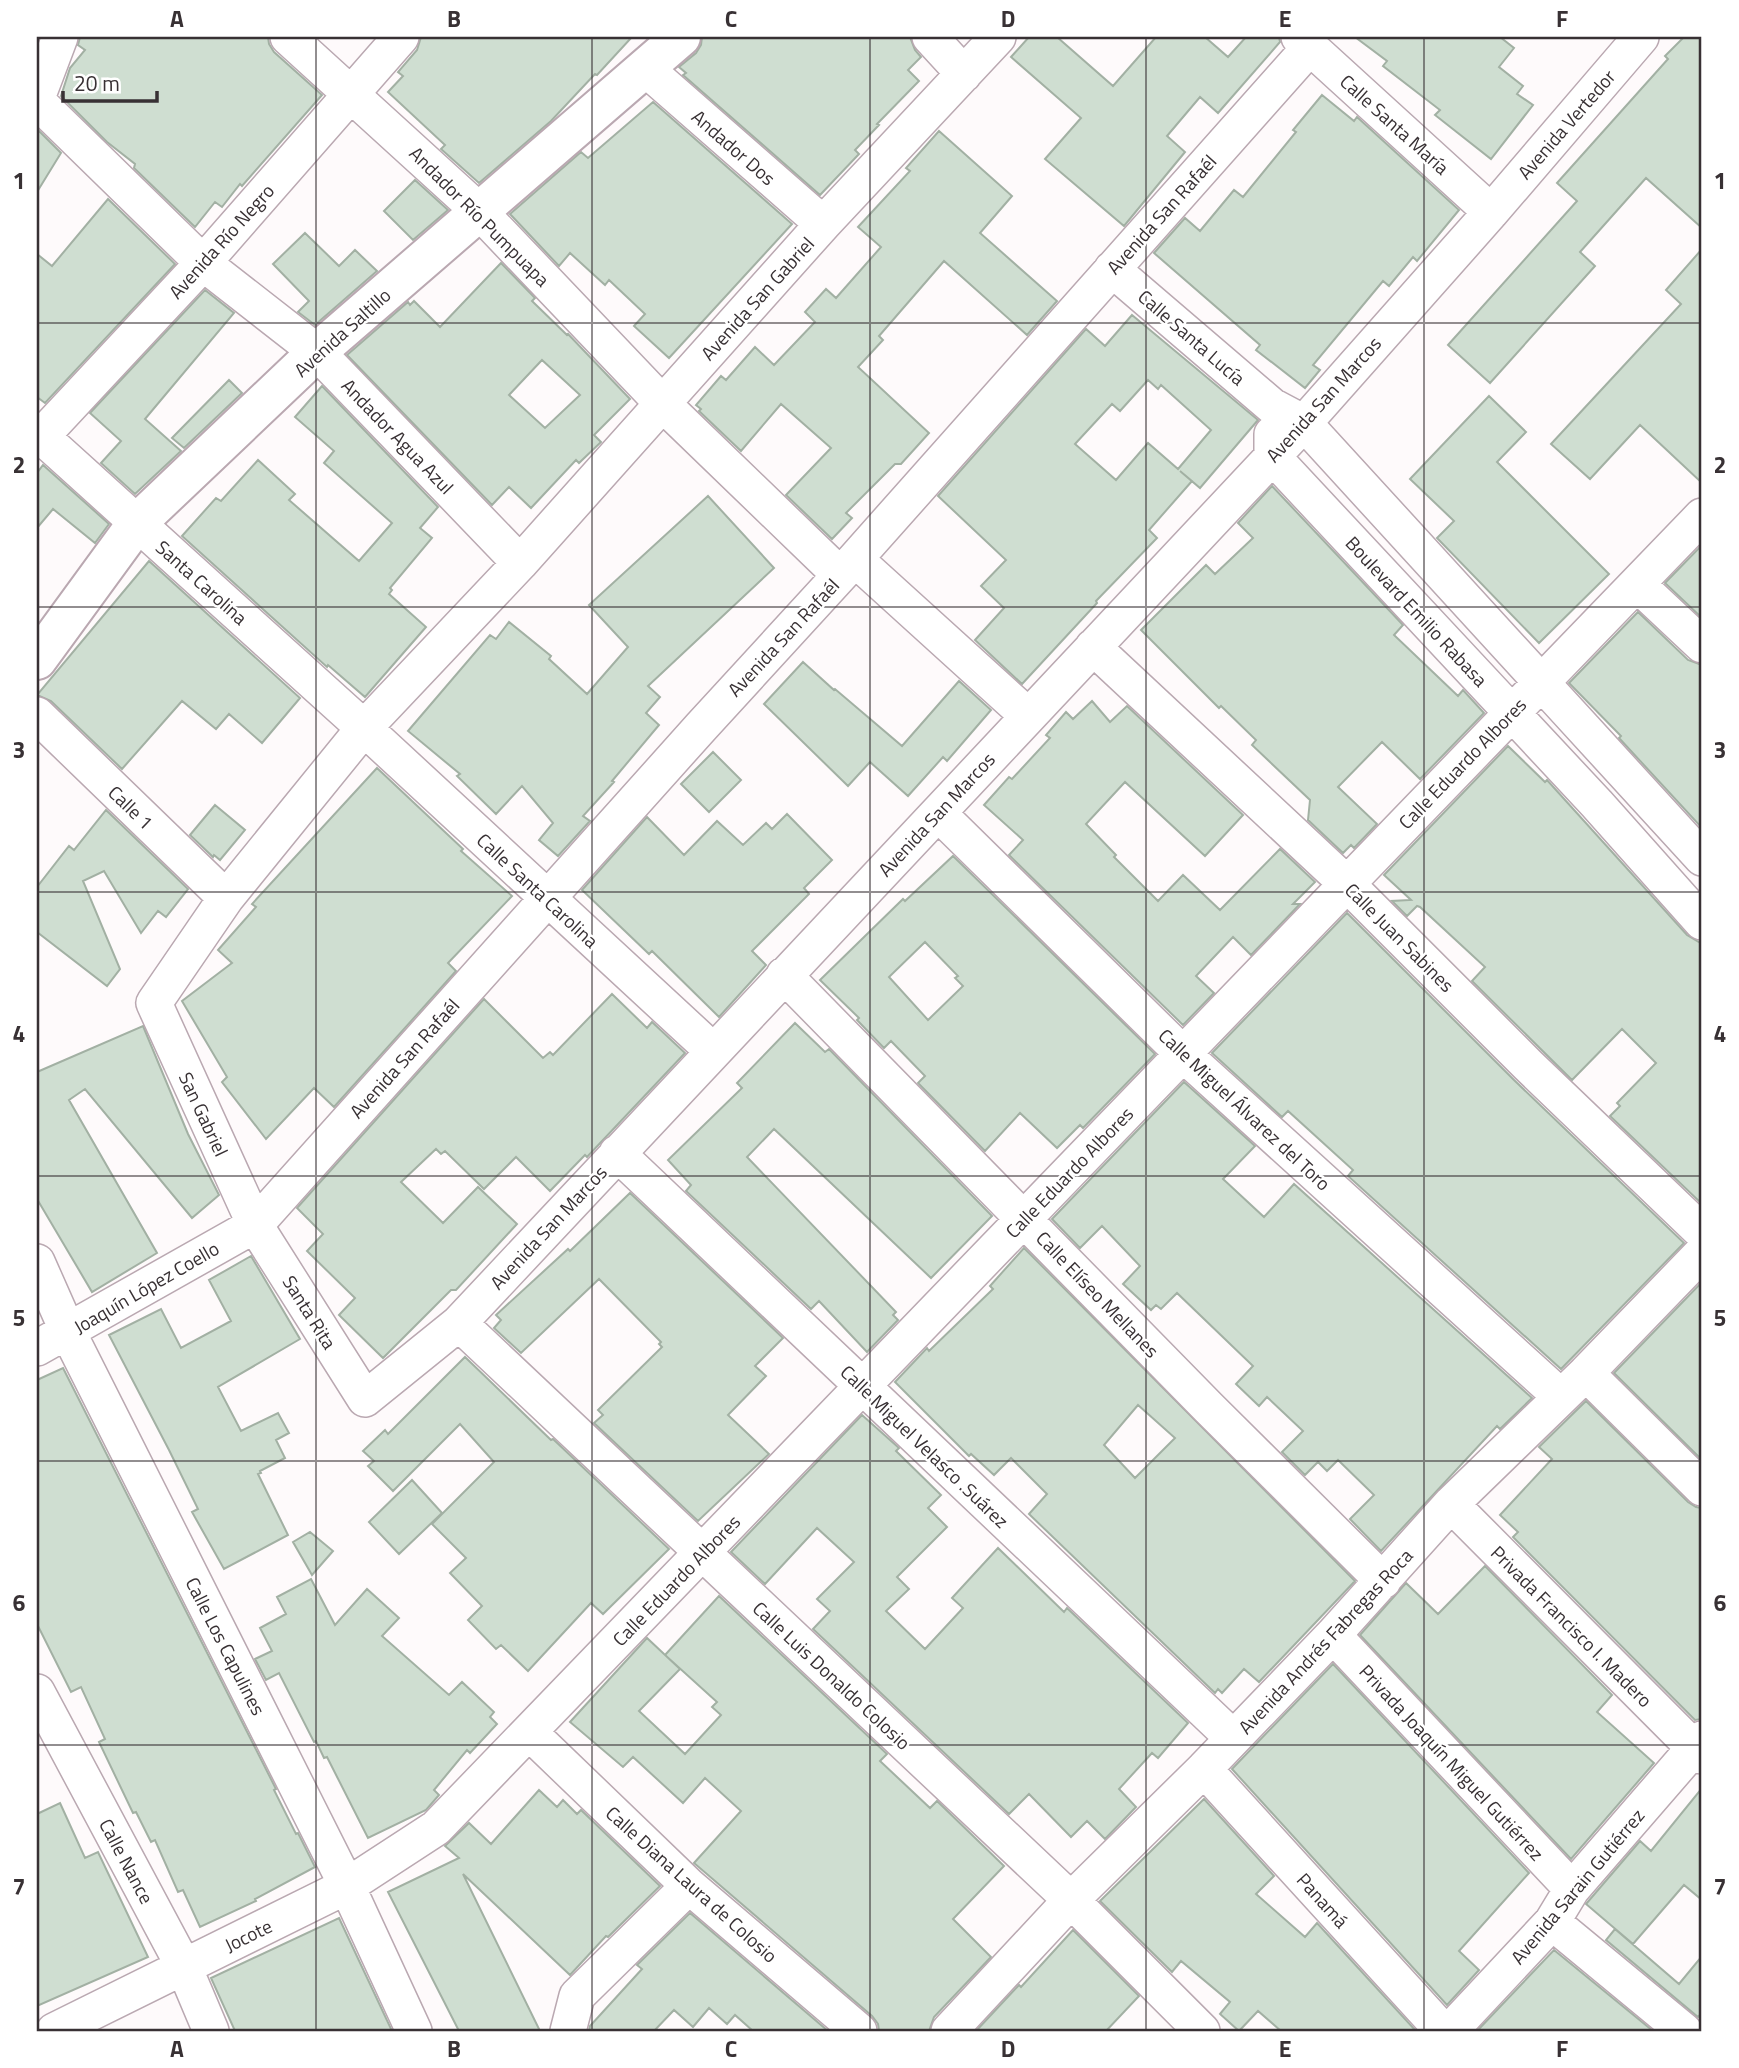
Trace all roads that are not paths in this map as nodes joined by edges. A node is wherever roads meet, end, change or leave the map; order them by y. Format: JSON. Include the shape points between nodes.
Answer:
{"nodes":[{"id":1,"x":60,"y":37,"type":"edge"},
{"id":2,"x":288,"y":37,"type":"edge"},
{"id":3,"x":401,"y":37,"type":"edge"},
{"id":4,"x":681,"y":37,"type":"edge"},
{"id":5,"x":930,"y":37,"type":"edge"},
{"id":6,"x":998,"y":37,"type":"edge"},
{"id":7,"x":1641,"y":37,"type":"edge"},
{"id":8,"x":1304,"y":42,"type":"edge"},
{"id":9,"x":646,"y":69,"type":"junction"},
{"id":10,"x":964,"y":74,"type":"junction"},
{"id":11,"x":351,"y":93,"type":"junction"},
{"id":12,"x":37,"y":100,"type":"edge"},
{"id":13,"x":479,"y":211,"type":"junction"},
{"id":14,"x":1491,"y":212,"type":"junction"},
{"id":15,"x":822,"y":224,"type":"junction"},
{"id":16,"x":203,"y":262,"type":"junction"},
{"id":17,"x":1112,"y":269,"type":"junction"},
{"id":18,"x":317,"y":352,"type":"junction"},
{"id":19,"x":663,"y":404,"type":"junction"},
{"id":20,"x":1272,"y":406,"type":"junction"},
{"id":21,"x":1304,"y":423,"type":"junction"},
{"id":22,"x":39,"y":438,"type":"edge"},
{"id":23,"x":1272,"y":456,"type":"junction"},
{"id":24,"x":1702,"y":516,"type":"edge"},
{"id":25,"x":137,"y":523,"type":"junction"},
{"id":26,"x":520,"y":563,"type":"junction"},
{"id":27,"x":848,"y":567,"type":"junction"},
{"id":28,"x":1637,"y":584,"type":"junction"},
{"id":29,"x":1702,"y":645,"type":"edge"},
{"id":30,"x":1093,"y":648,"type":"junction"},
{"id":31,"x":37,"y":660,"type":"edge"},
{"id":32,"x":1540,"y":682,"type":"junction"},
{"id":33,"x":1511,"y":712,"type":"junction"},
{"id":34,"x":37,"y":715,"type":"edge"},
{"id":35,"x":1028,"y":716,"type":"junction"},
{"id":36,"x":364,"y":728,"type":"junction"},
{"id":37,"x":938,"y":813,"type":"junction"},
{"id":38,"x":1702,"y":858,"type":"edge"},
{"id":39,"x":1347,"y":884,"type":"junction"},
{"id":40,"x":226,"y":898,"type":"junction"},
{"id":41,"x":547,"y":898,"type":"junction"},
{"id":42,"x":1702,"y":922,"type":"edge"},
{"id":43,"x":784,"y":975,"type":"junction"},
{"id":44,"x":713,"y":1051,"type":"junction"},
{"id":45,"x":1183,"y":1054,"type":"junction"},
{"id":46,"x":617,"y":1153,"type":"junction"},
{"id":47,"x":1024,"y":1219,"type":"junction"},
{"id":48,"x":255,"y":1225,"type":"junction"},
{"id":49,"x":1702,"y":1232,"type":"edge"},
{"id":50,"x":1702,"y":1253,"type":"edge"},
{"id":51,"x":37,"y":1262,"type":"edge"},
{"id":52,"x":459,"y":1323,"type":"junction"},
{"id":53,"x":68,"y":1332,"type":"junction"},
{"id":54,"x":37,"y":1348,"type":"edge"},
{"id":55,"x":1586,"y":1373,"type":"junction"},
{"id":56,"x":862,"y":1385,"type":"junction"},
{"id":57,"x":1560,"y":1396,"type":"junction"},
{"id":58,"x":365,"y":1399,"type":"joint"},
{"id":59,"x":1702,"y":1488,"type":"edge"},
{"id":60,"x":1451,"y":1504,"type":"junction"},
{"id":61,"x":702,"y":1553,"type":"junction"},
{"id":62,"x":1383,"y":1581,"type":"junction"},
{"id":63,"x":1333,"y":1635,"type":"junction"},
{"id":64,"x":37,"y":1692,"type":"edge"},
{"id":65,"x":529,"y":1732,"type":"junction"},
{"id":66,"x":1233,"y":1738,"type":"junction"},
{"id":67,"x":1699,"y":1748,"type":"edge"},
{"id":68,"x":1204,"y":1769,"type":"junction"},
{"id":69,"x":436,"y":1828,"type":"joint"},
{"id":70,"x":347,"y":1886,"type":"junction"},
{"id":71,"x":689,"y":1886,"type":"junction"},
{"id":72,"x":1572,"y":1889,"type":"junction"},
{"id":73,"x":1071,"y":1900,"type":"junction"},
{"id":74,"x":1552,"y":1922,"type":"junction"},
{"id":75,"x":184,"y":1967,"type":"junction"},
{"id":76,"x":54,"y":2031,"type":"edge"},
{"id":77,"x":211,"y":2031,"type":"edge"},
{"id":78,"x":414,"y":2031,"type":"edge"},
{"id":79,"x":568,"y":2031,"type":"edge"},
{"id":80,"x":859,"y":2031,"type":"edge"},
{"id":81,"x":949,"y":2031,"type":"edge"},
{"id":82,"x":1202,"y":2031,"type":"edge"},
{"id":83,"x":1443,"y":2031,"type":"edge"},
{"id":84,"x":1450,"y":2031,"type":"edge"},
{"id":85,"x":1684,"y":2031,"type":"edge"}],
"edges":[{"from":1,"to":12,"type":"street"},
{"from":2,"to":11,"type":"street","name":"Andador Río Pumpuapa"},
{"from":3,"to":11,"type":"street","name":"Avenida Río Negro"},
{"from":4,"to":9,"type":"street","name":"Avenida Saltillo"},
{"from":5,"to":10,"type":"street"},
{"from":6,"to":10,"type":"street","name":"Avenida San Gabriel"},
{"from":7,"to":14,"type":"street","name":"Avenida Vertedor"},
{"from":8,"to":14,"type":"street","name":"Calle Santa María"},
{"from":8,"to":17,"type":"street","name":"Avenida San Rafaél"},
{"from":9,"to":13,"type":"street","name":"Avenida Saltillo"},
{"from":9,"to":15,"type":"street","name":"Andador Dos"},
{"from":10,"to":15,"type":"street","name":"Avenida San Gabriel"},
{"from":11,"to":13,"type":"street","name":"Andador Río Pumpuapa"},
{"from":11,"to":16,"type":"street","name":"Avenida Río Negro"},
{"from":12,"to":16,"type":"street","name":"Andador Agua Azul"},
{"from":13,"to":18,"type":"street","name":"Avenida Saltillo"},
{"from":13,"to":19,"type":"street","name":"Andador Río Pumpuapa"},
{"from":14,"to":21,"type":"street","name":"Avenida San Marcos"},
{"from":15,"to":19,"type":"street","name":"Avenida San Gabriel"},
{"from":16,"to":18,"type":"street","name":"Andador Agua Azul"},
{"from":16,"to":22,"type":"street","name":"Avenida Río Negro"},
{"from":17,"to":20,"type":"street","name":"Calle Santa Lucía"},
{"from":17,"to":27,"type":"street","name":"Avenida San Rafaél"},
{"from":18,"to":25,"type":"street","name":"Avenida Saltillo"},
{"from":18,"to":26,"type":"street","name":"Andador Agua Azul"},
{"from":19,"to":26,"type":"street","name":"Avenida San Gabriel"},
{"from":19,"to":27,"type":"street","name":"Andador Río Pumpuapa"},
{"from":20,"to":21,"type":"street","name":"Calle Santa Lucía"},
{"from":20,"to":23,"type":"street"},
{"from":21,"to":23,"type":"street","name":"Avenida San Marcos"},
{"from":21,"to":32,"type":"street"},
{"from":22,"to":25,"type":"street","name":"Santa Carolina"},
{"from":23,"to":30,"type":"street","name":"Avenida San Marcos"},
{"from":23,"to":33,"type":"street","name":"Boulevard Emilio Rabasa"},
{"from":24,"to":28,"type":"street","name":"Calle Eduardo Albores"},
{"from":25,"to":31,"type":"street","name":"Avenida Saltillo"},
{"from":25,"to":36,"type":"street","name":"Santa Carolina"},
{"from":26,"to":36,"type":"street"},
{"from":27,"to":35,"type":"street","name":"Andador Río Pumpuapa"},
{"from":27,"to":41,"type":"street","name":"Avenida San Rafaél"},
{"from":28,"to":29,"type":"street"},
{"from":28,"to":32,"type":"street","name":"Calle Eduardo Albores"},
{"from":30,"to":35,"type":"street","name":"Avenida San Marcos"},
{"from":30,"to":39,"type":"street","name":"Calle Juan Sabines"},
{"from":32,"to":33,"type":"street","name":"Calle Eduardo Albores"},
{"from":32,"to":38,"type":"street"},
{"from":33,"to":39,"type":"street","name":"Calle Eduardo Albores"},
{"from":33,"to":42,"type":"street","name":"Boulevard Emilio Rabasa"},
{"from":34,"to":40,"type":"street","name":"Calle 1"},
{"from":35,"to":37,"type":"street","name":"Avenida San Marcos"},
{"from":36,"to":40,"type":"street"},
{"from":36,"to":41,"type":"street","name":"Calle Santa Carolina"},
{"from":37,"to":43,"type":"street","name":"Avenida San Marcos"},
{"from":37,"to":45,"type":"street","name":"Calle Miguel Álvarez del Toro"},
{"from":39,"to":45,"type":"street","name":"Calle Eduardo Albores"},
{"from":39,"to":49,"type":"street","name":"Calle Juan Sabines"},
{"from":40,"to":48,"type":"street","name":"San Gabriel","via":[[154,1003]]},
{"from":41,"to":44,"type":"street","name":"Calle Santa Carolina"},
{"from":41,"to":48,"type":"street","name":"Avenida San Rafaél"},
{"from":43,"to":44,"type":"street","name":"Avenida San Marcos"},
{"from":43,"to":47,"type":"street","name":"Calle Elíseo Mellanes"},
{"from":44,"to":46,"type":"street","name":"Avenida San Marcos"},
{"from":45,"to":47,"type":"street","name":"Calle Eduardo Albores"},
{"from":45,"to":57,"type":"street","name":"Calle Miguel Álvarez del Toro"},
{"from":46,"to":52,"type":"street","name":"Avenida San Marcos"},
{"from":46,"to":56,"type":"street","name":"Calle Miguel Velasco .Suárez"},
{"from":47,"to":56,"type":"street","name":"Calle Eduardo Albores"},
{"from":47,"to":62,"type":"street","name":"Calle Elíseo Mellanes"},
{"from":48,"to":53,"type":"street","name":"Joaquín López Coello"},
{"from":48,"to":58,"type":"street","name":"Santa Rita"},
{"from":50,"to":55,"type":"street","name":"Avenida Andrés Fabregas Roca"},
{"from":51,"to":53,"type":"street","name":"Calle Los Capulines"},
{"from":52,"to":58,"type":"street","name":"Avenida San Marcos"},
{"from":52,"to":61,"type":"street","name":"Calle Luis Donaldo Colosio"},
{"from":53,"to":54,"type":"street","name":"Joaquín López Coello"},
{"from":53,"to":70,"type":"street","name":"Calle Los Capulines"},
{"from":55,"to":57,"type":"street","name":"Avenida Andrés Fabregas Roca"},
{"from":55,"to":59,"type":"street"},
{"from":56,"to":61,"type":"street","name":"Calle Eduardo Albores"},
{"from":56,"to":66,"type":"street","name":"Calle Miguel Velasco .Suárez"},
{"from":57,"to":60,"type":"street","name":"Avenida Andrés Fabregas Roca"},
{"from":60,"to":62,"type":"street","name":"Avenida Andrés Fabregas Roca"},
{"from":60,"to":67,"type":"street","name":"Privada Francisco I. Madero"},
{"from":61,"to":65,"type":"street","name":"Calle Eduardo Albores"},
{"from":61,"to":73,"type":"street","name":"Calle Luis Donaldo Colosio"},
{"from":62,"to":63,"type":"street","name":"Avenida Andrés Fabregas Roca"},
{"from":63,"to":66,"type":"street","name":"Avenida Andrés Fabregas Roca"},
{"from":63,"to":72,"type":"street","name":"Privada Joaquín Miguel Gutiérrez"},
{"from":64,"to":75,"type":"street","name":"Calle Nance"},
{"from":65,"to":69,"type":"street","name":"Calle Eduardo Albores"},
{"from":65,"to":71,"type":"street","name":"Calle Diana Laura de Colosio"},
{"from":66,"to":68,"type":"street","name":"Avenida Andrés Fabregas Roca"},
{"from":67,"to":72,"type":"street","name":"Avenida Sarain Gutiérrez"},
{"from":68,"to":73,"type":"street","name":"Avenida Andrés Fabregas Roca"},
{"from":68,"to":83,"type":"street","name":"Panamá"},
{"from":69,"to":70,"type":"street","name":"Jocote"},
{"from":70,"to":75,"type":"street","name":"Jocote"},
{"from":70,"to":78,"type":"street","name":"Calle Los Capulines"},
{"from":71,"to":79,"type":"street","via":[[577,1996]]},
{"from":71,"to":80,"type":"street","name":"Calle Diana Laura de Colosio"},
{"from":72,"to":74,"type":"street","name":"Avenida Sarain Gutiérrez"},
{"from":73,"to":81,"type":"street","name":"Avenida Andrés Fabregas Roca"},
{"from":73,"to":82,"type":"street","name":"Calle Luis Donaldo Colosio"},
{"from":74,"to":84,"type":"street","name":"Avenida Sarain Gutiérrez"},
{"from":74,"to":85,"type":"street"},
{"from":75,"to":76,"type":"street","name":"Jocote"},
{"from":75,"to":77,"type":"street","name":"Calle Nance"}]}
